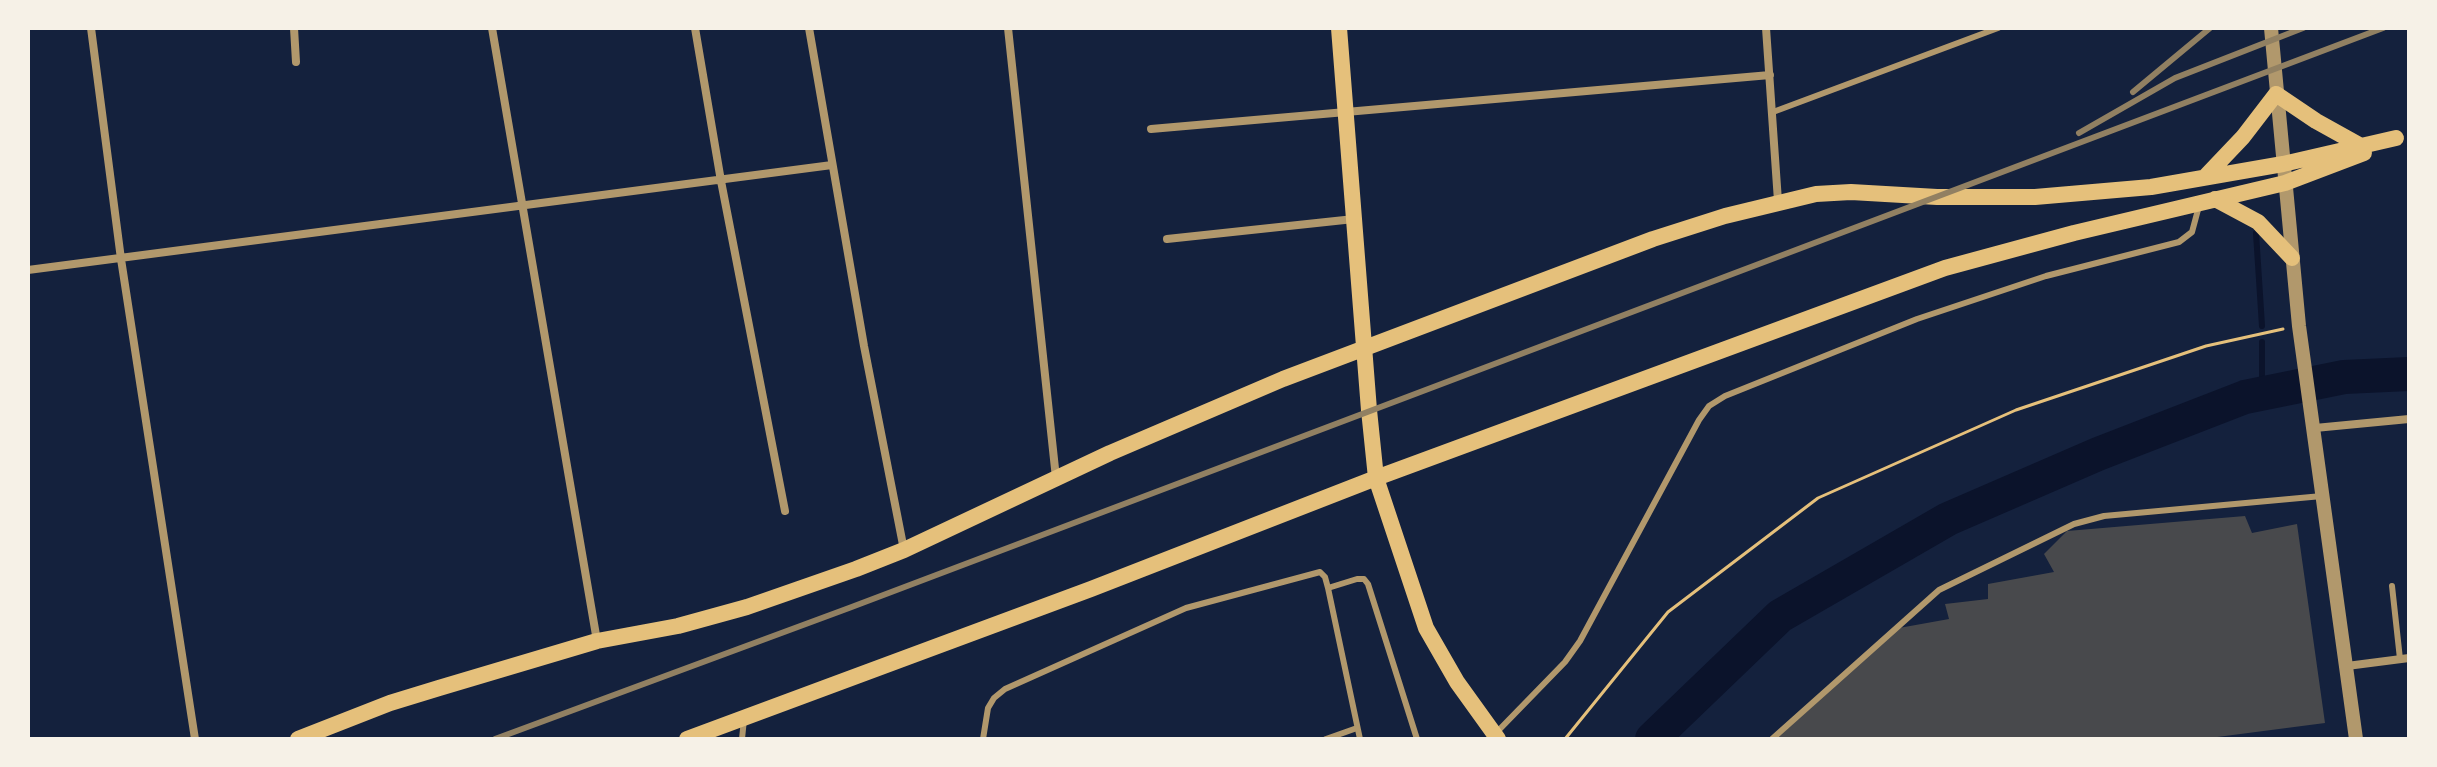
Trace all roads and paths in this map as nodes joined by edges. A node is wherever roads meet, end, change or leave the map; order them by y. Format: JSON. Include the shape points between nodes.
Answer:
{"nodes":[{"id":1,"x":91,"y":28,"type":"edge"},
{"id":2,"x":294,"y":28,"type":"edge"},
{"id":3,"x":492,"y":28,"type":"edge"},
{"id":4,"x":695,"y":28,"type":"edge"},
{"id":5,"x":809,"y":28,"type":"edge"},
{"id":6,"x":1008,"y":28,"type":"edge"},
{"id":7,"x":1339,"y":28,"type":"edge"},
{"id":8,"x":1766,"y":28,"type":"edge"},
{"id":9,"x":1998,"y":28,"type":"edge"},
{"id":10,"x":2271,"y":28,"type":"edge"},
{"id":11,"x":296,"y":62,"type":"dead end"},
{"id":12,"x":1770,"y":75,"type":"junction"},
{"id":13,"x":2276,"y":94,"type":"junction"},
{"id":14,"x":1347,"y":112,"type":"junction"},
{"id":15,"x":1773,"y":112,"type":"junction"},
{"id":16,"x":1151,"y":129,"type":"dead end"},
{"id":17,"x":2402,"y":135,"type":"edge"},
{"id":18,"x":2361,"y":146,"type":"junction"},
{"id":19,"x":2283,"y":164,"type":"junction"},
{"id":20,"x":832,"y":165,"type":"junction"},
{"id":21,"x":2203,"y":179,"type":"junction"},
{"id":22,"x":721,"y":181,"type":"junction"},
{"id":23,"x":2285,"y":183,"type":"junction"},
{"id":24,"x":1778,"y":201,"type":"junction"},
{"id":25,"x":2207,"y":201,"type":"junction"},
{"id":26,"x":521,"y":204,"type":"junction"},
{"id":27,"x":1355,"y":219,"type":"junction"},
{"id":28,"x":1167,"y":239,"type":"dead end"},
{"id":29,"x":2292,"y":258,"type":"junction"},
{"id":30,"x":121,"y":259,"type":"junction"},
{"id":31,"x":28,"y":270,"type":"edge"},
{"id":32,"x":2299,"y":326,"type":"junction"},
{"id":33,"x":1364,"y":347,"type":"junction"},
{"id":34,"x":2409,"y":419,"type":"edge"},
{"id":35,"x":2315,"y":428,"type":"junction"},
{"id":36,"x":1056,"y":478,"type":"junction"},
{"id":37,"x":1376,"y":478,"type":"junction"},
{"id":38,"x":2323,"y":496,"type":"junction"},
{"id":39,"x":785,"y":511,"type":"dead end"},
{"id":40,"x":904,"y":550,"type":"junction"},
{"id":41,"x":2392,"y":586,"type":"dead end"},
{"id":42,"x":1328,"y":588,"type":"junction"},
{"id":43,"x":597,"y":641,"type":"junction"},
{"id":44,"x":2405,"y":658,"type":"edge"},
{"id":45,"x":2347,"y":666,"type":"junction"},
{"id":46,"x":744,"y":718,"type":"junction"},
{"id":47,"x":1357,"y":728,"type":"junction"},
{"id":48,"x":1495,"y":737,"type":"edge"},
{"id":49,"x":195,"y":739,"type":"edge"},
{"id":50,"x":298,"y":739,"type":"edge"},
{"id":51,"x":687,"y":739,"type":"edge"},
{"id":52,"x":742,"y":739,"type":"edge"},
{"id":53,"x":983,"y":739,"type":"edge"},
{"id":54,"x":1326,"y":739,"type":"edge"},
{"id":55,"x":1360,"y":739,"type":"edge"},
{"id":56,"x":1417,"y":739,"type":"edge"},
{"id":57,"x":1565,"y":739,"type":"edge"},
{"id":58,"x":1772,"y":739,"type":"edge"},
{"id":59,"x":2356,"y":739,"type":"edge"}],
"edges":[{"from":1,"to":30,"type":"street"},
{"from":2,"to":11,"type":"street"},
{"from":3,"to":26,"type":"street"},
{"from":4,"to":22,"type":"street"},
{"from":5,"to":20,"type":"street"},
{"from":6,"to":36,"type":"street"},
{"from":7,"to":14,"type":"main road"},
{"from":8,"to":12,"type":"street"},
{"from":9,"to":15,"type":"lane"},
{"from":10,"to":13,"type":"street"},
{"from":12,"to":14,"type":"street"},
{"from":12,"to":15,"type":"street"},
{"from":13,"to":18,"type":"main road"},
{"from":13,"to":19,"type":"street"},
{"from":13,"to":21,"type":"main road"},
{"from":14,"to":16,"type":"street"},
{"from":14,"to":27,"type":"main road"},
{"from":15,"to":24,"type":"street"},
{"from":17,"to":18,"type":"main road"},
{"from":17,"to":23,"type":"main road"},
{"from":18,"to":19,"type":"main road"},
{"from":19,"to":21,"type":"main road"},
{"from":19,"to":23,"type":"street"},
{"from":20,"to":22,"type":"street"},
{"from":20,"to":40,"type":"street"},
{"from":21,"to":24,"type":"main road","via":[[2035,197],[1851,192]]},
{"from":22,"to":26,"type":"street"},
{"from":22,"to":39,"type":"street"},
{"from":23,"to":25,"type":"main road"},
{"from":23,"to":29,"type":"street"},
{"from":24,"to":33,"type":"main road","via":[[1653,239]]},
{"from":25,"to":29,"type":"main road","via":[[2258,222]]},
{"from":25,"to":37,"type":"main road","via":[[1945,268]]},
{"from":25,"to":48,"type":"lane","via":[[2192,232],[2179,242],[2046,276],[1917,319],[1709,406],[1580,641]]},
{"from":26,"to":30,"type":"street"},
{"from":26,"to":43,"type":"street"},
{"from":27,"to":28,"type":"street"},
{"from":27,"to":33,"type":"main road"},
{"from":29,"to":32,"type":"street"},
{"from":30,"to":31,"type":"street"},
{"from":30,"to":49,"type":"street"},
{"from":32,"to":35,"type":"street"},
{"from":32,"to":57,"type":"path","via":[[2206,346],[2016,410],[1818,498],[1668,612]]},
{"from":33,"to":36,"type":"main road"},
{"from":33,"to":37,"type":"main road"},
{"from":34,"to":35,"type":"street"},
{"from":35,"to":38,"type":"street"},
{"from":36,"to":40,"type":"main road"},
{"from":37,"to":46,"type":"main road"},
{"from":37,"to":48,"type":"main road","via":[[1426,628]]},
{"from":38,"to":45,"type":"street"},
{"from":38,"to":58,"type":"lane","via":[[2104,516],[2074,524],[1939,590]]},
{"from":40,"to":43,"type":"main road","via":[[747,607]]},
{"from":41,"to":44,"type":"lane"},
{"from":42,"to":47,"type":"lane"},
{"from":42,"to":53,"type":"lane","via":[[1320,572],[1186,608],[1005,689],[988,708]]},
{"from":42,"to":56,"type":"lane","via":[[1357,579],[1368,584]]},
{"from":43,"to":50,"type":"main road","via":[[390,703]]},
{"from":44,"to":45,"type":"street"},
{"from":45,"to":59,"type":"street"},
{"from":46,"to":51,"type":"main road"},
{"from":46,"to":52,"type":"lane"},
{"from":47,"to":54,"type":"lane"},
{"from":47,"to":55,"type":"lane"}]}
